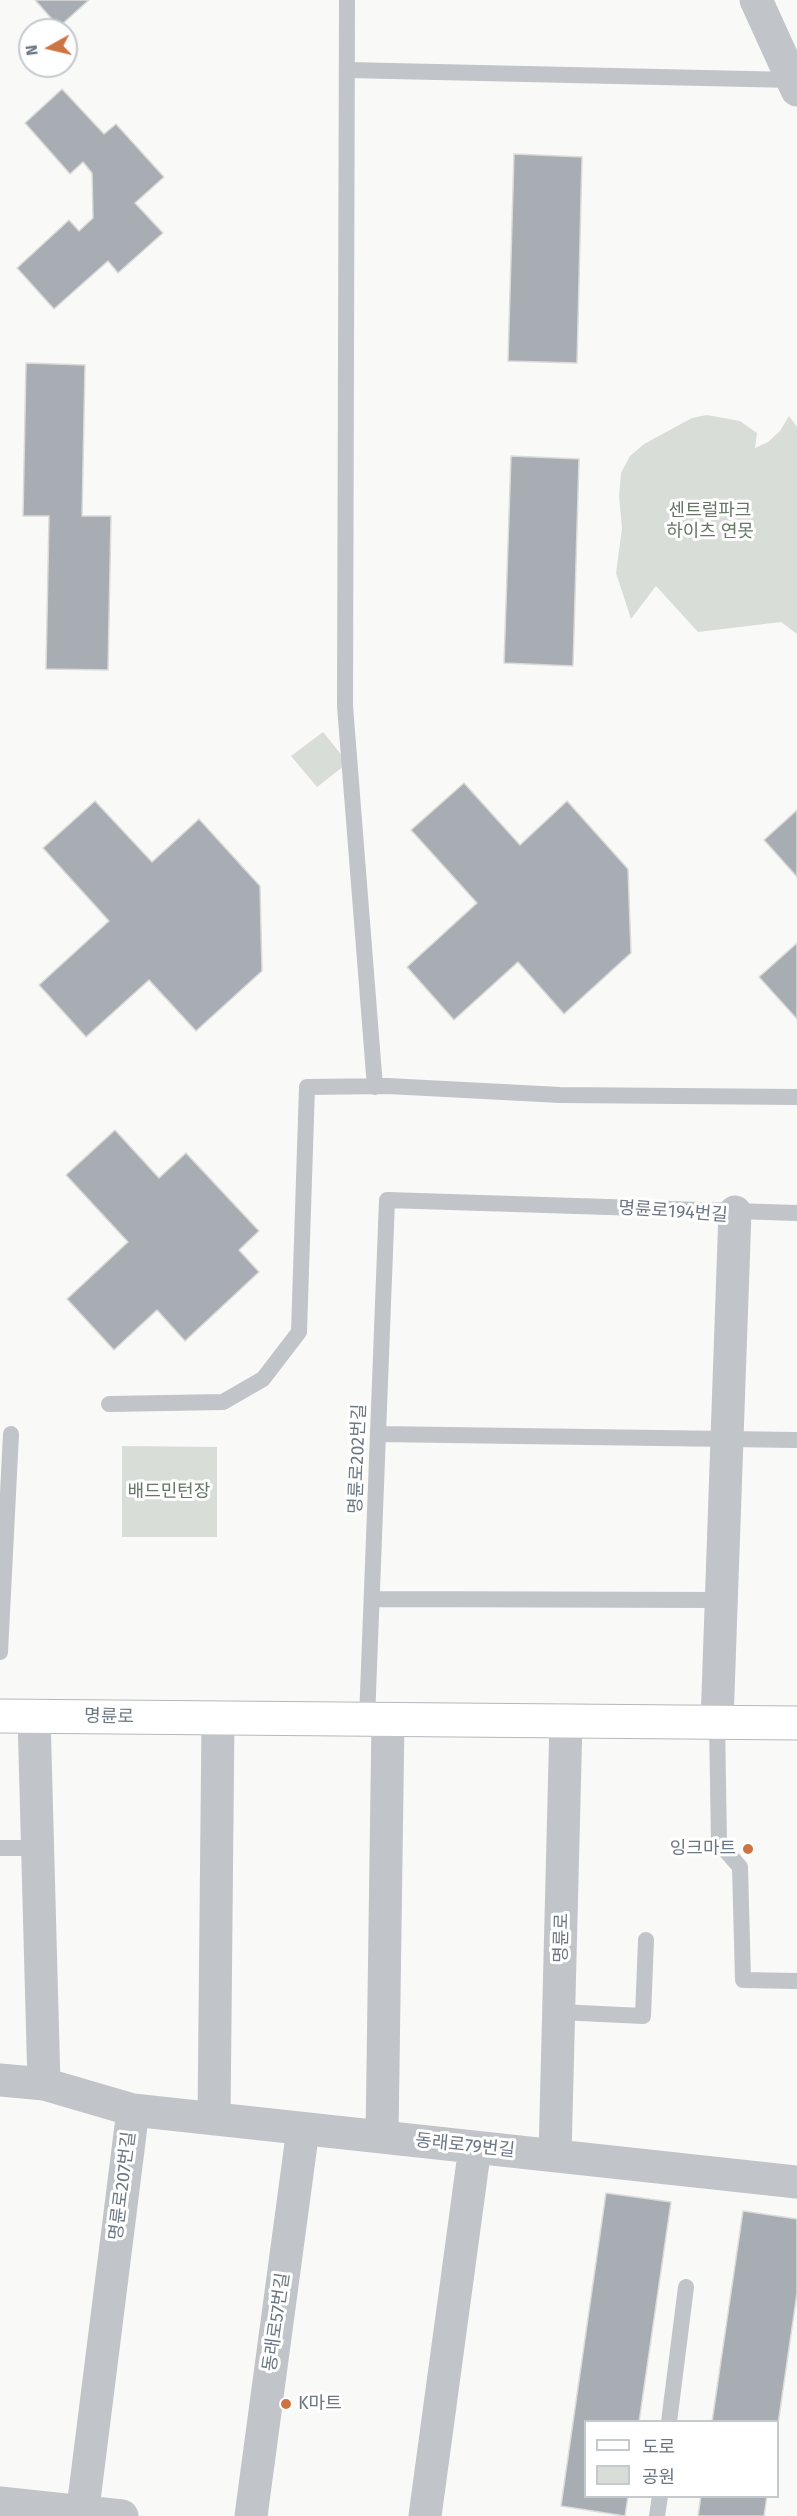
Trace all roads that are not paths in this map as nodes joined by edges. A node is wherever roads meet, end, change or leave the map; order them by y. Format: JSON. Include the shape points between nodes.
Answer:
{"nodes":[{"id":1,"x":347,"y":0,"type":"edge"},
{"id":2,"x":756,"y":0,"type":"edge"},
{"id":3,"x":347,"y":70,"type":"junction"},
{"id":4,"x":795,"y":85,"type":"edge"},
{"id":5,"x":375,"y":1087,"type":"junction"},
{"id":6,"x":797,"y":1097,"type":"edge"},
{"id":7,"x":387,"y":1200,"type":"joint"},
{"id":8,"x":735,"y":1212,"type":"junction"},
{"id":9,"x":797,"y":1213,"type":"edge"},
{"id":10,"x":109,"y":1404,"type":"dead end"},
{"id":11,"x":11,"y":1434,"type":"dead end"},
{"id":12,"x":379,"y":1434,"type":"junction"},
{"id":13,"x":726,"y":1439,"type":"junction"},
{"id":14,"x":797,"y":1440,"type":"edge"},
{"id":15,"x":4,"y":1500,"type":"edge"},
{"id":16,"x":372,"y":1599,"type":"junction"},
{"id":17,"x":721,"y":1600,"type":"junction"},
{"id":18,"x":0,"y":1652,"type":"edge"},
{"id":19,"x":0,"y":1716,"type":"edge"},
{"id":20,"x":34,"y":1716,"type":"junction"},
{"id":21,"x":218,"y":1718,"type":"junction"},
{"id":22,"x":378,"y":1719,"type":"junction"},
{"id":23,"x":566,"y":1721,"type":"junction"},
{"id":24,"x":717,"y":1722,"type":"junction"},
{"id":25,"x":797,"y":1723,"type":"edge"},
{"id":26,"x":0,"y":1848,"type":"edge"},
{"id":27,"x":37,"y":1848,"type":"junction"},
{"id":28,"x":646,"y":1940,"type":"dead end"},
{"id":29,"x":797,"y":1981,"type":"edge"},
{"id":30,"x":560,"y":2012,"type":"junction"},
{"id":31,"x":0,"y":2080,"type":"edge"},
{"id":32,"x":44,"y":2084,"type":"junction"},
{"id":33,"x":133,"y":2110,"type":"junction"},
{"id":34,"x":214,"y":2119,"type":"junction"},
{"id":35,"x":303,"y":2129,"type":"junction"},
{"id":36,"x":382,"y":2137,"type":"junction"},
{"id":37,"x":475,"y":2147,"type":"junction"},
{"id":38,"x":555,"y":2156,"type":"junction"},
{"id":39,"x":797,"y":2182,"type":"edge"},
{"id":40,"x":686,"y":2287,"type":"dead end"},
{"id":41,"x":669,"y":2420,"type":"edge"},
{"id":42,"x":660,"y":2498,"type":"edge"},
{"id":43,"x":0,"y":2503,"type":"edge"},
{"id":44,"x":82,"y":2514,"type":"edge"},
{"id":45,"x":122,"y":2516,"type":"edge"},
{"id":46,"x":251,"y":2516,"type":"edge"},
{"id":47,"x":425,"y":2516,"type":"edge"},
{"id":48,"x":657,"y":2516,"type":"edge"}],
"edges":[{"from":1,"to":3,"type":"lane"},
{"from":2,"to":4,"type":"street"},
{"from":3,"to":4,"type":"lane"},
{"from":3,"to":5,"type":"lane","via":[[345,706]]},
{"from":5,"to":6,"type":"lane","via":[[560,1095]]},
{"from":5,"to":10,"type":"lane","via":[[307,1087],[299,1332],[263,1379],[223,1402]]},
{"from":7,"to":8,"type":"lane","name":"명륜로194번길"},
{"from":7,"to":12,"type":"lane","name":"명륜로202번길"},
{"from":8,"to":9,"type":"lane"},
{"from":8,"to":13,"type":"street","name":"명륜로194번길"},
{"from":11,"to":15,"type":"lane"},
{"from":12,"to":13,"type":"lane"},
{"from":12,"to":16,"type":"lane","name":"명륜로202번길"},
{"from":13,"to":14,"type":"lane"},
{"from":13,"to":17,"type":"street","name":"명륜로194번길"},
{"from":15,"to":18,"type":"lane"},
{"from":16,"to":17,"type":"lane"},
{"from":16,"to":22,"type":"lane","name":"명륜로202번길"},
{"from":17,"to":24,"type":"street","name":"명륜로194번길"},
{"from":19,"to":20,"type":"main road","name":"명륜로"},
{"from":20,"to":21,"type":"main road","name":"명륜로"},
{"from":20,"to":27,"type":"street"},
{"from":21,"to":22,"type":"main road","name":"명륜로"},
{"from":21,"to":34,"type":"street"},
{"from":22,"to":23,"type":"main road","name":"명륜로"},
{"from":22,"to":36,"type":"street"},
{"from":23,"to":24,"type":"main road","name":"명륜로"},
{"from":23,"to":30,"type":"street","name":"명륜로"},
{"from":24,"to":25,"type":"main road","name":"명륜로"},
{"from":24,"to":29,"type":"lane","via":[[718,1843],[740,1867],[743,1980]]},
{"from":26,"to":27,"type":"lane"},
{"from":27,"to":32,"type":"street"},
{"from":28,"to":30,"type":"lane","via":[[642,2016]]},
{"from":30,"to":38,"type":"street","name":"명륜로"},
{"from":31,"to":32,"type":"street","name":"명륜로207번길"},
{"from":32,"to":33,"type":"street","name":"명륜로207번길"},
{"from":33,"to":34,"type":"street","name":"동래로79번길"},
{"from":33,"to":44,"type":"street","name":"명륜로207번길"},
{"from":34,"to":35,"type":"street","name":"동래로79번길"},
{"from":35,"to":36,"type":"street","name":"동래로79번길"},
{"from":35,"to":46,"type":"street","name":"동래로57번길"},
{"from":36,"to":37,"type":"street","name":"동래로79번길"},
{"from":37,"to":38,"type":"street","name":"동래로79번길"},
{"from":37,"to":47,"type":"street"},
{"from":38,"to":39,"type":"street","name":"동래로79번길"},
{"from":40,"to":41,"type":"lane"},
{"from":42,"to":48,"type":"lane"},
{"from":43,"to":44,"type":"street"},
{"from":44,"to":45,"type":"street"}]}
